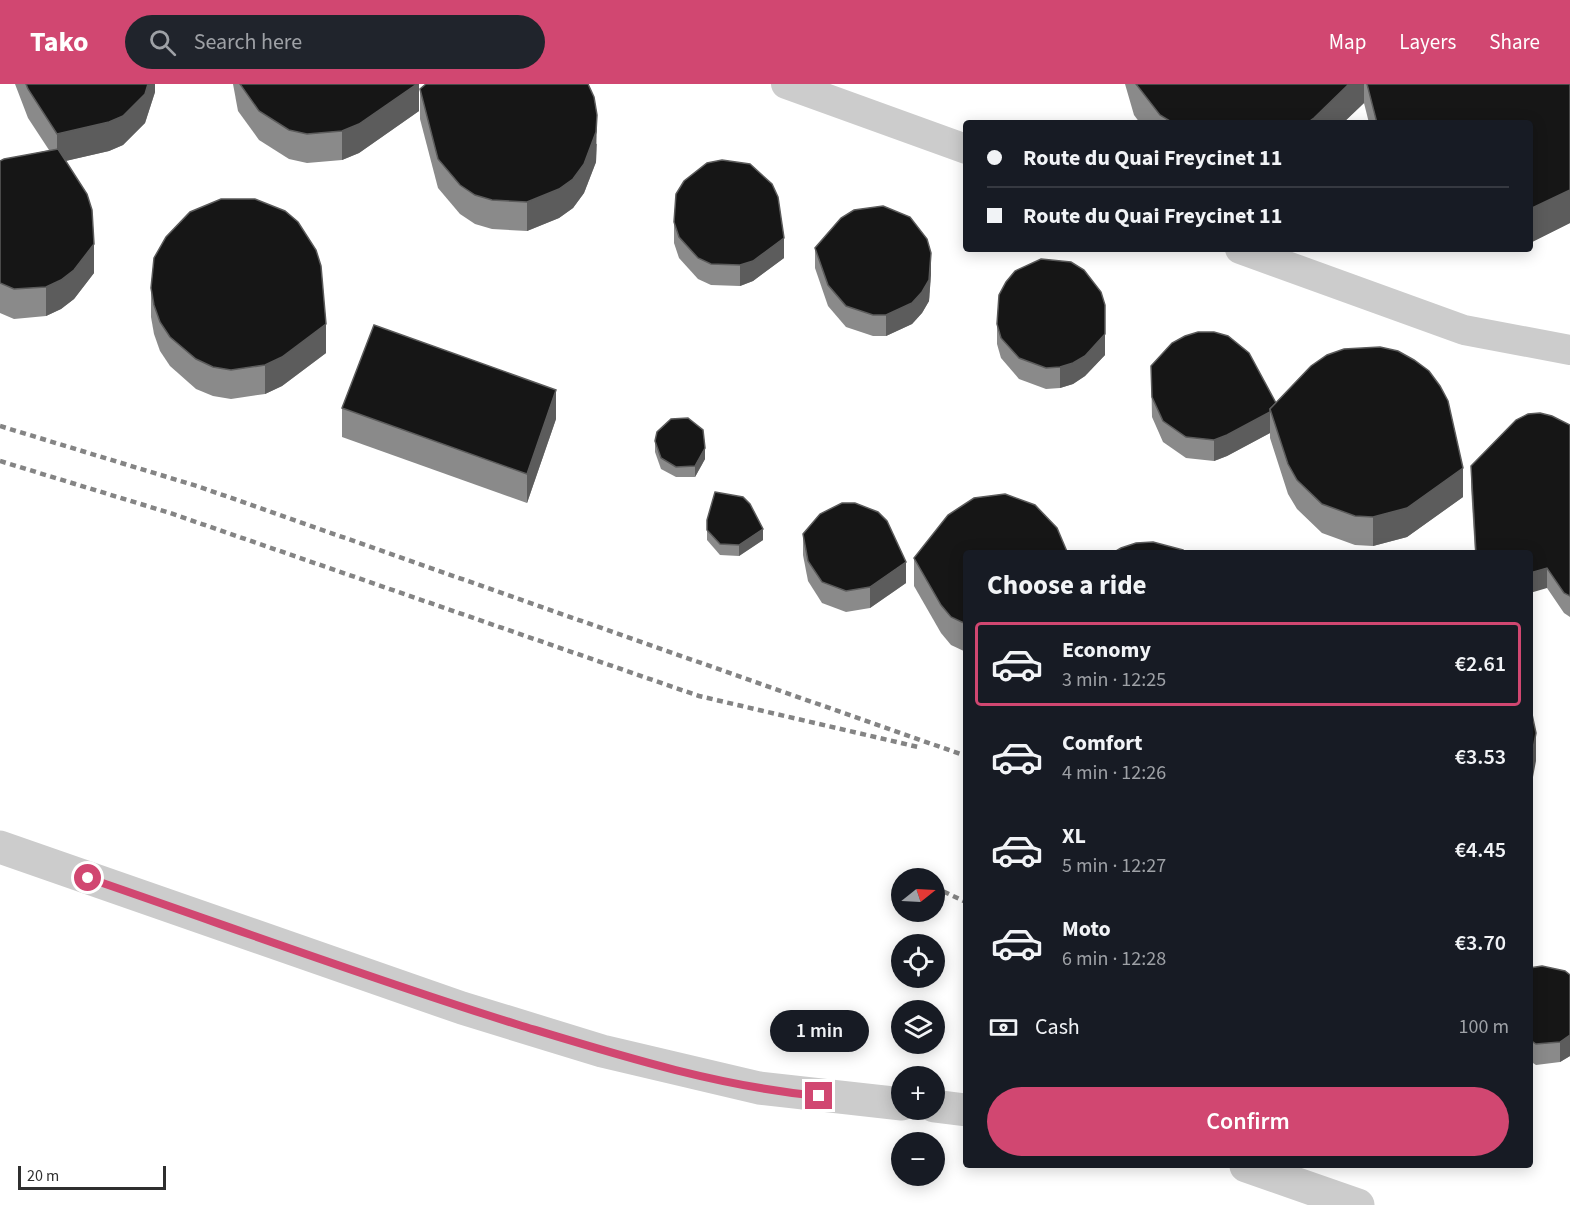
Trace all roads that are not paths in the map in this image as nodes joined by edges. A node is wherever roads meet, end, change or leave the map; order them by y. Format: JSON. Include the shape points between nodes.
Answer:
{"nodes":[{"id":1,"x":786,"y":84,"type":"edge"},
{"id":2,"x":963,"y":148,"type":"edge"},
{"id":3,"x":1248,"y":252,"type":"edge"},
{"id":4,"x":1570,"y":350,"type":"edge"},
{"id":5,"x":0,"y":847,"type":"edge"},
{"id":6,"x":891,"y":1103,"type":"edge"},
{"id":7,"x":945,"y":1107,"type":"edge"},
{"id":8,"x":963,"y":1110,"type":"edge"},
{"id":9,"x":1252,"y":1168,"type":"edge"},
{"id":10,"x":1358,"y":1205,"type":"edge"}],
"edges":[{"from":1,"to":2,"type":"lane"},
{"from":3,"to":4,"type":"lane","via":[[1464,330]]},
{"from":5,"to":6,"type":"street","via":[[462,1008],[602,1052],[759,1088]]},
{"from":7,"to":8,"type":"street"},
{"from":9,"to":10,"type":"street"}]}
